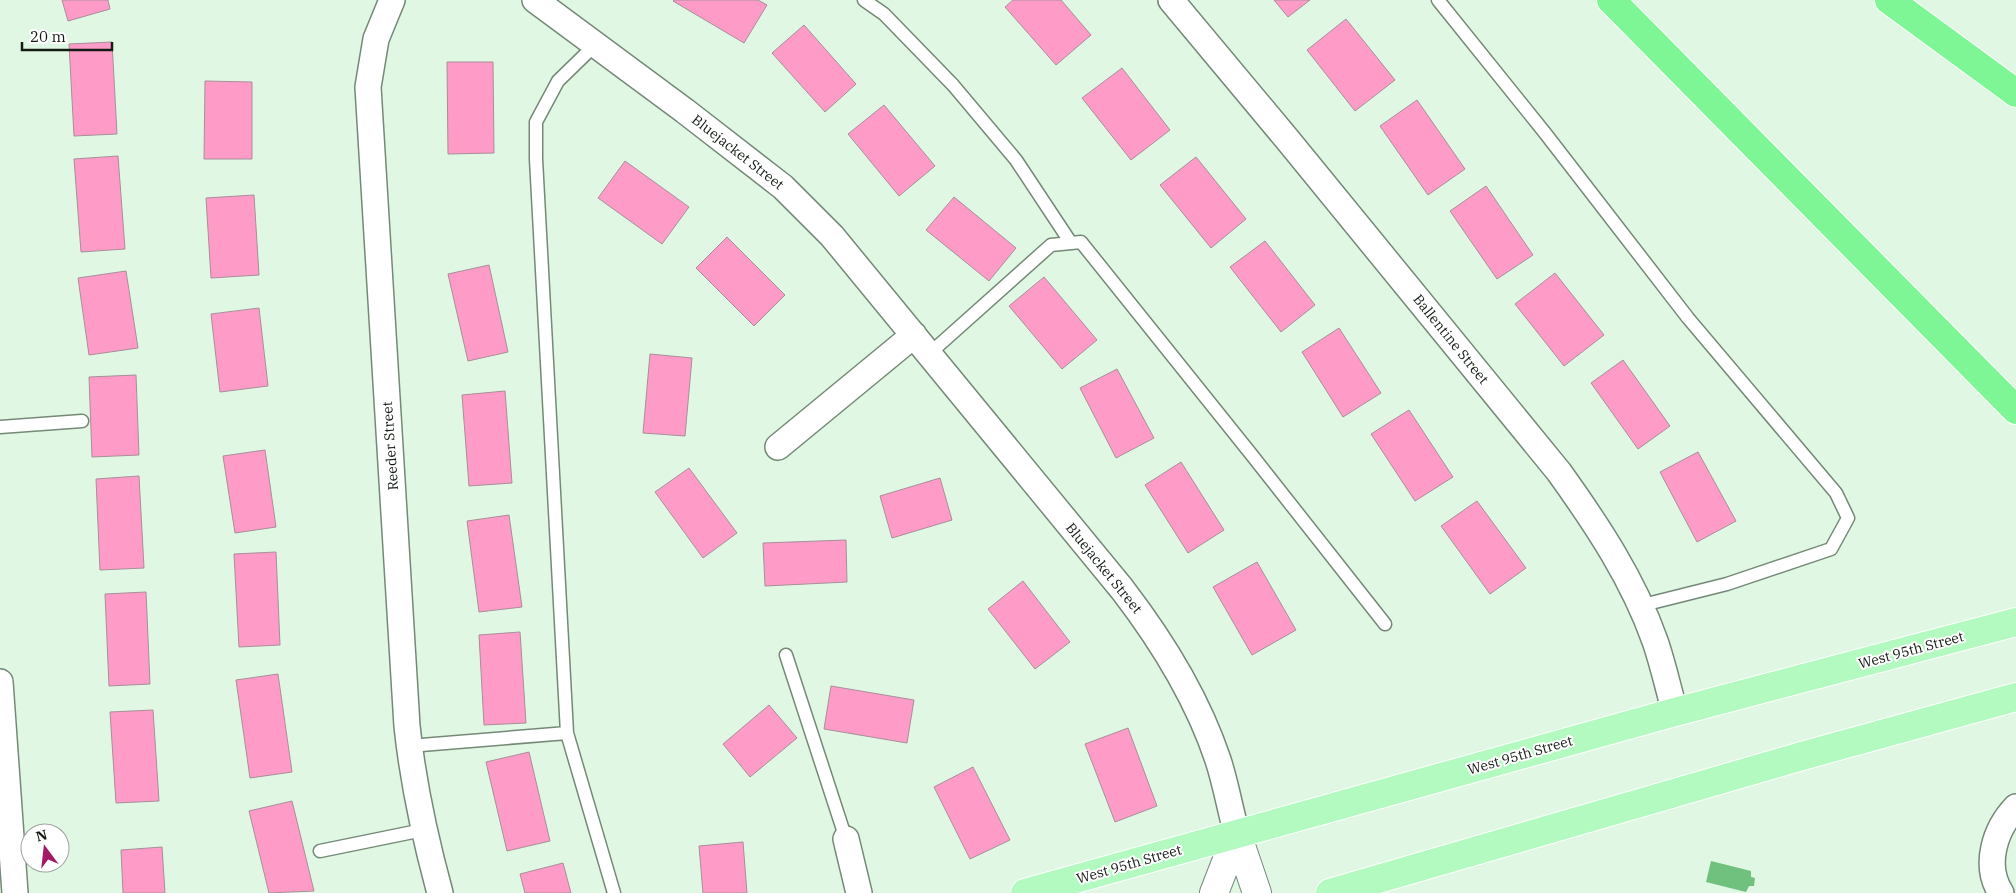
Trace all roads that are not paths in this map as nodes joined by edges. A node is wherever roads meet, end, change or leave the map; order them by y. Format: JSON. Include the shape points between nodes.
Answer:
{"nodes":[{"id":1,"x":392,"y":0,"type":"edge"},
{"id":2,"x":534,"y":0,"type":"edge"},
{"id":3,"x":864,"y":0,"type":"edge"},
{"id":4,"x":1171,"y":0,"type":"edge"},
{"id":5,"x":1438,"y":0,"type":"edge"},
{"id":6,"x":1611,"y":0,"type":"edge"},
{"id":7,"x":1889,"y":0,"type":"edge"},
{"id":8,"x":595,"y":45,"type":"junction"},
{"id":9,"x":2016,"y":93,"type":"edge"},
{"id":10,"x":1071,"y":243,"type":"junction"},
{"id":11,"x":914,"y":335,"type":"junction"},
{"id":12,"x":929,"y":354,"type":"junction"},
{"id":13,"x":2016,"y":410,"type":"edge"},
{"id":14,"x":82,"y":421,"type":"dead end"},
{"id":15,"x":0,"y":427,"type":"edge"},
{"id":16,"x":778,"y":448,"type":"dead end"},
{"id":17,"x":1639,"y":606,"type":"junction"},
{"id":18,"x":2016,"y":622,"type":"edge"},
{"id":19,"x":1385,"y":624,"type":"dead end"},
{"id":20,"x":786,"y":655,"type":"dead end"},
{"id":21,"x":0,"y":682,"type":"edge"},
{"id":22,"x":2016,"y":698,"type":"edge"},
{"id":23,"x":1675,"y":712,"type":"junction"},
{"id":24,"x":567,"y":733,"type":"junction"},
{"id":25,"x":409,"y":746,"type":"junction"},
{"id":26,"x":2016,"y":807,"type":"edge"},
{"id":27,"x":423,"y":830,"type":"junction"},
{"id":28,"x":1237,"y":834,"type":"junction"},
{"id":29,"x":846,"y":839,"type":"joint"},
{"id":30,"x":320,"y":851,"type":"dead end"},
{"id":31,"x":15,"y":893,"type":"edge"},
{"id":32,"x":440,"y":893,"type":"edge"},
{"id":33,"x":614,"y":893,"type":"edge"},
{"id":34,"x":859,"y":893,"type":"edge"},
{"id":35,"x":1025,"y":893,"type":"edge"},
{"id":36,"x":1214,"y":893,"type":"edge"},
{"id":37,"x":1257,"y":893,"type":"edge"},
{"id":38,"x":1330,"y":893,"type":"edge"},
{"id":39,"x":2000,"y":893,"type":"edge"}],
"edges":[{"from":1,"to":25,"type":"street","name":"Reeder Street","via":[[376,39],[368,87]]},
{"from":2,"to":8,"type":"street","name":"Bluejacket Street"},
{"from":3,"to":10,"type":"lane","via":[[884,14],[953,85],[1016,160]]},
{"from":4,"to":17,"type":"street","name":"Ballentine Street","via":[[1559,472],[1597,525],[1630,583]]},
{"from":5,"to":17,"type":"lane","via":[[1688,318],[1836,493],[1848,518],[1831,549],[1727,584]]},
{"from":6,"to":13,"type":"highway"},
{"from":7,"to":9,"type":"highway"},
{"from":8,"to":11,"type":"street","name":"Bluejacket Street","via":[[783,187],[832,236]]},
{"from":8,"to":24,"type":"lane","via":[[558,81],[536,122]]},
{"from":10,"to":12,"type":"lane","via":[[1051,245]]},
{"from":10,"to":19,"type":"lane","via":[[1081,242]]},
{"from":11,"to":12,"type":"street","name":"Bluejacket Street"},
{"from":11,"to":16,"type":"street"},
{"from":12,"to":28,"type":"street","name":"Bluejacket Street","via":[[1156,633],[1194,699],[1218,760]]},
{"from":14,"to":15,"type":"lane"},
{"from":17,"to":23,"type":"street","name":"Ballentine Street","via":[[1655,641]]},
{"from":18,"to":23,"type":"main road","name":"West 95th Street"},
{"from":20,"to":29,"type":"lane"},
{"from":21,"to":31,"type":"street"},
{"from":22,"to":38,"type":"main road","via":[[1802,756]]},
{"from":23,"to":28,"type":"main road","name":"West 95th Street"},
{"from":24,"to":25,"type":"lane"},
{"from":24,"to":33,"type":"lane"},
{"from":25,"to":27,"type":"street","name":"Reeder Street"},
{"from":26,"to":39,"type":"street","via":[[2004,820],[1994,843],[1992,866]]},
{"from":27,"to":30,"type":"lane"},
{"from":27,"to":32,"type":"street","name":"Reeder Street"},
{"from":28,"to":35,"type":"main road","name":"West 95th Street"},
{"from":28,"to":36,"type":"street"},
{"from":28,"to":37,"type":"street","name":"Bluejacket Street"},
{"from":29,"to":34,"type":"street"}]}
